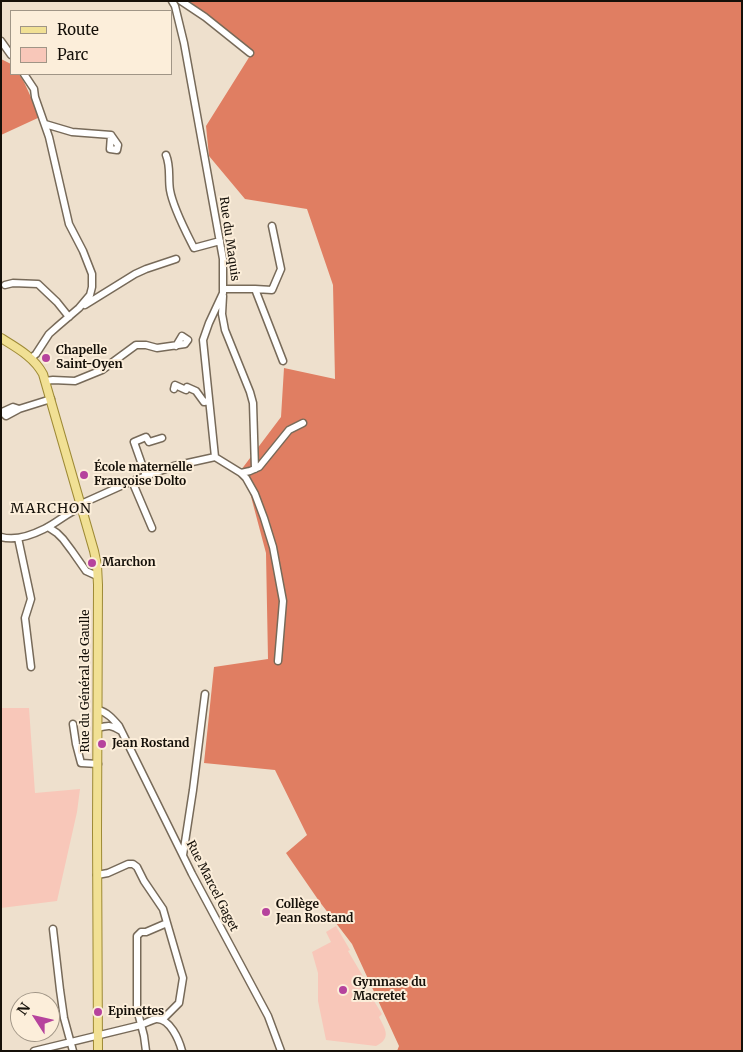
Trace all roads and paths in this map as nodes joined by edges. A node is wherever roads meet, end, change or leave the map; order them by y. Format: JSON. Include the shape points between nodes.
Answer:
{"nodes":[{"id":1,"x":172,"y":1,"type":"edge"},
{"id":2,"x":181,"y":1,"type":"edge"},
{"id":3,"x":1,"y":41,"type":"edge"},
{"id":4,"x":250,"y":53,"type":"dead end"},
{"id":5,"x":10,"y":54,"type":"edge"},
{"id":6,"x":25,"y":75,"type":"edge"},
{"id":7,"x":45,"y":124,"type":"junction"},
{"id":8,"x":111,"y":135,"type":"dead end"},
{"id":9,"x":166,"y":155,"type":"dead end"},
{"id":10,"x":272,"y":226,"type":"dead end"},
{"id":11,"x":220,"y":241,"type":"junction"},
{"id":12,"x":176,"y":259,"type":"dead end"},
{"id":13,"x":5,"y":285,"type":"dead end"},
{"id":14,"x":255,"y":289,"type":"junction"},
{"id":15,"x":223,"y":291,"type":"junction"},
{"id":16,"x":79,"y":308,"type":"junction"},
{"id":17,"x":69,"y":317,"type":"junction"},
{"id":18,"x":1,"y":338,"type":"edge"},
{"id":19,"x":176,"y":346,"type":"dead end"},
{"id":20,"x":31,"y":358,"type":"junction"},
{"id":21,"x":284,"y":361,"type":"dead end"},
{"id":22,"x":46,"y":381,"type":"junction"},
{"id":23,"x":174,"y":390,"type":"dead end"},
{"id":24,"x":51,"y":399,"type":"junction"},
{"id":25,"x":209,"y":401,"type":"junction"},
{"id":26,"x":19,"y":409,"type":"dead end"},
{"id":27,"x":303,"y":423,"type":"dead end"},
{"id":28,"x":162,"y":438,"type":"dead end"},
{"id":29,"x":215,"y":457,"type":"junction"},
{"id":30,"x":255,"y":469,"type":"junction"},
{"id":31,"x":241,"y":473,"type":"junction"},
{"id":32,"x":146,"y":476,"type":"junction"},
{"id":33,"x":132,"y":481,"type":"junction"},
{"id":34,"x":81,"y":505,"type":"junction"},
{"id":35,"x":48,"y":527,"type":"junction"},
{"id":36,"x":152,"y":528,"type":"dead end"},
{"id":37,"x":1,"y":538,"type":"edge"},
{"id":38,"x":18,"y":538,"type":"junction"},
{"id":39,"x":97,"y":576,"type":"junction"},
{"id":40,"x":278,"y":661,"type":"dead end"},
{"id":41,"x":31,"y":667,"type":"dead end"},
{"id":42,"x":205,"y":694,"type":"dead end"},
{"id":43,"x":98,"y":710,"type":"junction"},
{"id":44,"x":73,"y":724,"type":"dead end"},
{"id":45,"x":98,"y":728,"type":"junction"},
{"id":46,"x":122,"y":731,"type":"junction"},
{"id":47,"x":98,"y":764,"type":"junction"},
{"id":48,"x":183,"y":856,"type":"junction"},
{"id":49,"x":97,"y":875,"type":"junction"},
{"id":50,"x":167,"y":923,"type":"junction"},
{"id":51,"x":53,"y":929,"type":"dead end"},
{"id":52,"x":162,"y":1020,"type":"junction"},
{"id":53,"x":141,"y":1025,"type":"junction"},
{"id":54,"x":98,"y":1035,"type":"junction"},
{"id":55,"x":70,"y":1042,"type":"junction"},
{"id":56,"x":34,"y":1051,"type":"edge"},
{"id":57,"x":73,"y":1051,"type":"edge"},
{"id":58,"x":98,"y":1051,"type":"edge"},
{"id":59,"x":146,"y":1051,"type":"edge"},
{"id":60,"x":182,"y":1051,"type":"edge"},
{"id":61,"x":281,"y":1051,"type":"edge"}],
"edges":[{"from":1,"to":11,"type":"street","name":"Rue du Maquis","via":[[184,42]]},
{"from":2,"to":4,"type":"street"},
{"from":3,"to":5,"type":"street"},
{"from":6,"to":7,"type":"street","via":[[34,89]]},
{"from":7,"to":8,"type":"street","via":[[72,132]]},
{"from":7,"to":16,"type":"street","via":[[69,224],[92,274],[90,295]]},
{"from":9,"to":11,"type":"street","via":[[172,197],[194,248]]},
{"from":10,"to":14,"type":"street","via":[[281,269],[272,290]]},
{"from":11,"to":15,"type":"street","name":"Rue du Maquis"},
{"from":12,"to":16,"type":"street","via":[[146,268]]},
{"from":13,"to":17,"type":"street","via":[[38,284]]},
{"from":14,"to":15,"type":"street"},
{"from":14,"to":21,"type":"street"},
{"from":15,"to":25,"type":"street","name":"Rue du Maquis","via":[[203,340]]},
{"from":15,"to":30,"type":"street","via":[[222,314],[226,330],[252,403]]},
{"from":16,"to":17,"type":"street"},
{"from":17,"to":20,"type":"street","via":[[49,334]]},
{"from":18,"to":20,"type":"main road","name":"Rue du Général de Gaulle"},
{"from":19,"to":22,"type":"street","via":[[136,345],[102,370],[75,381]]},
{"from":20,"to":22,"type":"main road","name":"Rue du Général de Gaulle"},
{"from":22,"to":24,"type":"main road","name":"Rue du Général de Gaulle"},
{"from":23,"to":25,"type":"street","via":[[175,385],[186,390],[187,387],[196,391],[204,402]]},
{"from":24,"to":26,"type":"street"},
{"from":24,"to":34,"type":"main road","name":"Rue du Général de Gaulle"},
{"from":25,"to":29,"type":"street","name":"Rue du Maquis"},
{"from":27,"to":30,"type":"street","via":[[289,430]]},
{"from":28,"to":32,"type":"street","via":[[149,442],[146,437],[134,442]]},
{"from":29,"to":31,"type":"street"},
{"from":29,"to":32,"type":"street"},
{"from":30,"to":31,"type":"street"},
{"from":31,"to":40,"type":"street","via":[[255,494],[264,518],[284,601]]},
{"from":32,"to":33,"type":"street"},
{"from":33,"to":34,"type":"street"},
{"from":33,"to":36,"type":"street"},
{"from":34,"to":35,"type":"street"},
{"from":34,"to":39,"type":"main road","name":"Rue du Général de Gaulle","via":[[94,551]]},
{"from":35,"to":38,"type":"street"},
{"from":35,"to":39,"type":"street","via":[[68,545],[86,571]]},
{"from":37,"to":38,"type":"street"},
{"from":38,"to":41,"type":"street","via":[[31,599],[25,618]]},
{"from":39,"to":43,"type":"main road","name":"Rue du Général de Gaulle"},
{"from":42,"to":48,"type":"street"},
{"from":43,"to":45,"type":"main road","name":"Rue du Général de Gaulle"},
{"from":43,"to":46,"type":"street","name":"Rue Marcel Gaget","via":[[113,719]]},
{"from":44,"to":47,"type":"street","via":[[82,763]]},
{"from":45,"to":46,"type":"street","via":[[112,726]]},
{"from":45,"to":47,"type":"main road","name":"Rue du Général de Gaulle"},
{"from":46,"to":48,"type":"street","name":"Rue Marcel Gaget"},
{"from":47,"to":49,"type":"main road","name":"Rue du Général de Gaulle"},
{"from":48,"to":61,"type":"street","name":"Rue Marcel Gaget","via":[[268,1016]]},
{"from":49,"to":50,"type":"street","via":[[133,864],[163,909]]},
{"from":49,"to":54,"type":"main road","name":"Rue du Général de Gaulle"},
{"from":50,"to":52,"type":"street","via":[[183,978],[179,1004]]},
{"from":50,"to":53,"type":"street","via":[[137,936],[137,1009]]},
{"from":51,"to":55,"type":"street"},
{"from":52,"to":53,"type":"street"},
{"from":52,"to":60,"type":"street","via":[[177,1035]]},
{"from":53,"to":54,"type":"street"},
{"from":53,"to":59,"type":"street"},
{"from":54,"to":55,"type":"street"},
{"from":54,"to":58,"type":"main road","name":"Rue du Général de Gaulle"},
{"from":55,"to":56,"type":"street"},
{"from":55,"to":57,"type":"street"}]}
